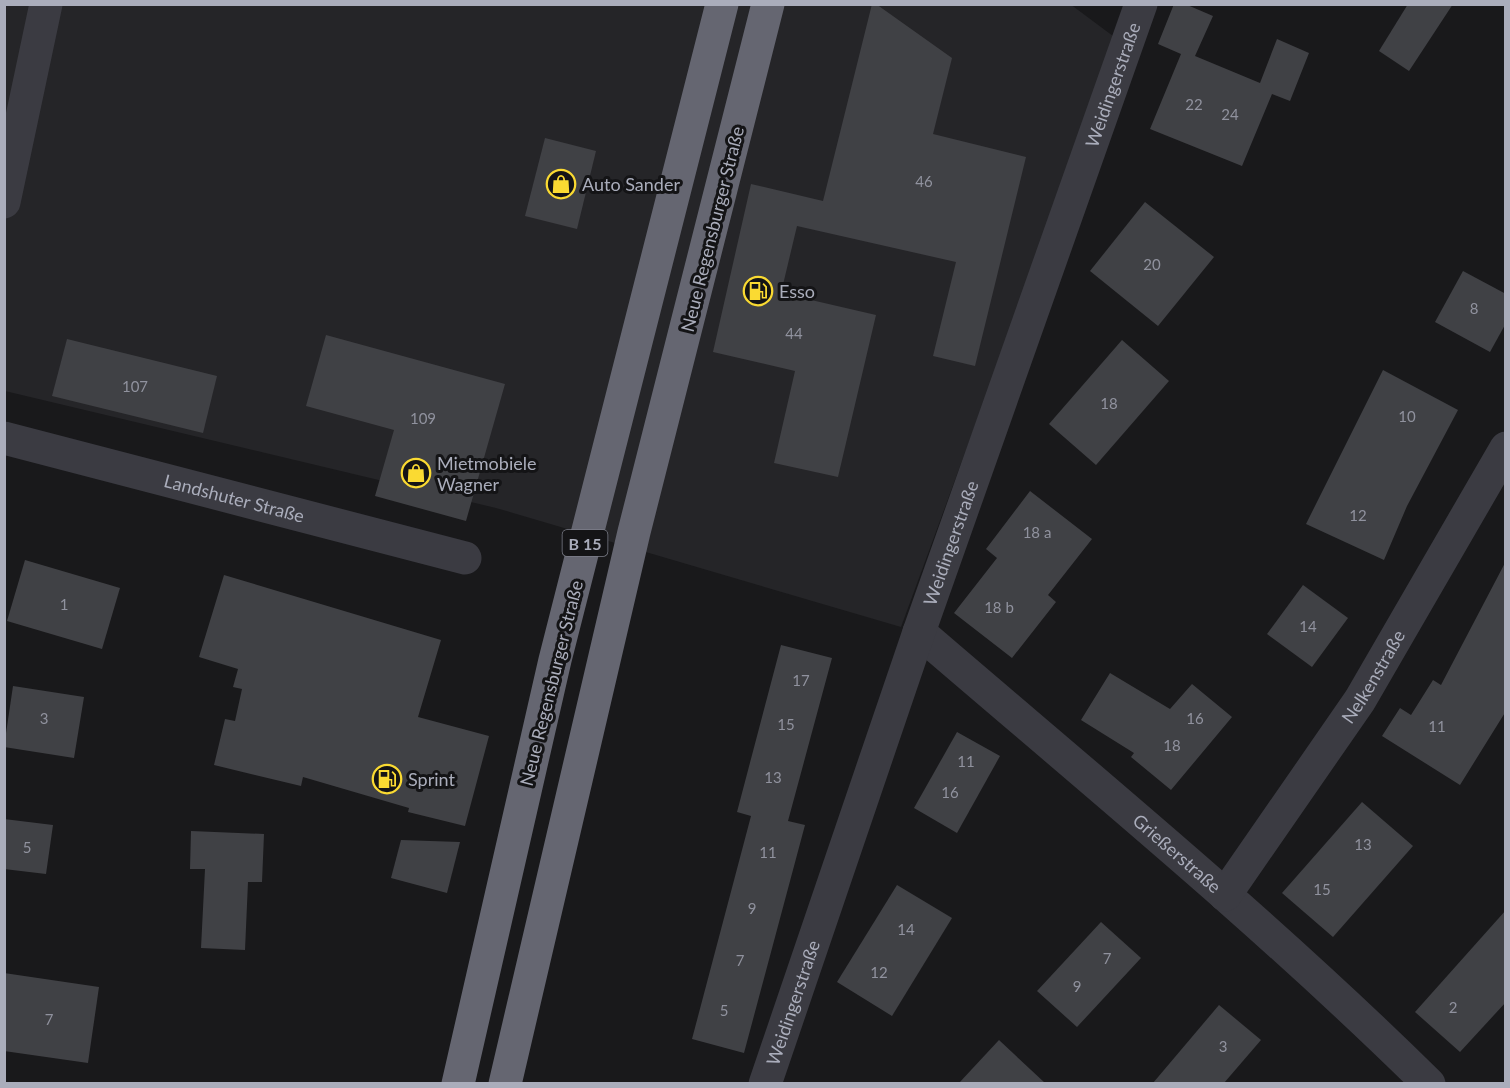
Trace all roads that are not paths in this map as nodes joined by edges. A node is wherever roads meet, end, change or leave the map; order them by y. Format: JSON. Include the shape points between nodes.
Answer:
{"nodes":[{"id":1,"x":46,"y":4,"type":"edge"},
{"id":2,"x":722,"y":4,"type":"edge"},
{"id":3,"x":768,"y":4,"type":"edge"},
{"id":4,"x":1141,"y":4,"type":"edge"},
{"id":5,"x":4,"y":202,"type":"edge"},
{"id":6,"x":4,"y":438,"type":"edge"},
{"id":7,"x":1506,"y":448,"type":"edge"},
{"id":8,"x":465,"y":558,"type":"dead end"},
{"id":9,"x":919,"y":632,"type":"junction"},
{"id":10,"x":1225,"y":895,"type":"junction"},
{"id":11,"x":458,"y":1083,"type":"edge"},
{"id":12,"x":505,"y":1083,"type":"edge"},
{"id":13,"x":765,"y":1083,"type":"edge"},
{"id":14,"x":1429,"y":1083,"type":"edge"}],
"edges":[{"from":1,"to":5,"type":"street"},
{"from":2,"to":11,"type":"highway","name":"Neue Regensburger Straße","number":"B 15","via":[[555,660]]},
{"from":3,"to":12,"type":"highway","name":"Neue Regensburger Straße","number":"B 15","via":[[634,532]]},
{"from":4,"to":9,"type":"street","name":"Weidingerstraße"},
{"from":6,"to":8,"type":"street","name":"Landshuter Straße"},
{"from":7,"to":10,"type":"street","name":"Nelkenstraße","via":[[1360,700]]},
{"from":9,"to":10,"type":"street","name":"Grießerstraße"},
{"from":9,"to":13,"type":"street","name":"Weidingerstraße"},
{"from":10,"to":14,"type":"street","name":"Grießerstraße"}]}
